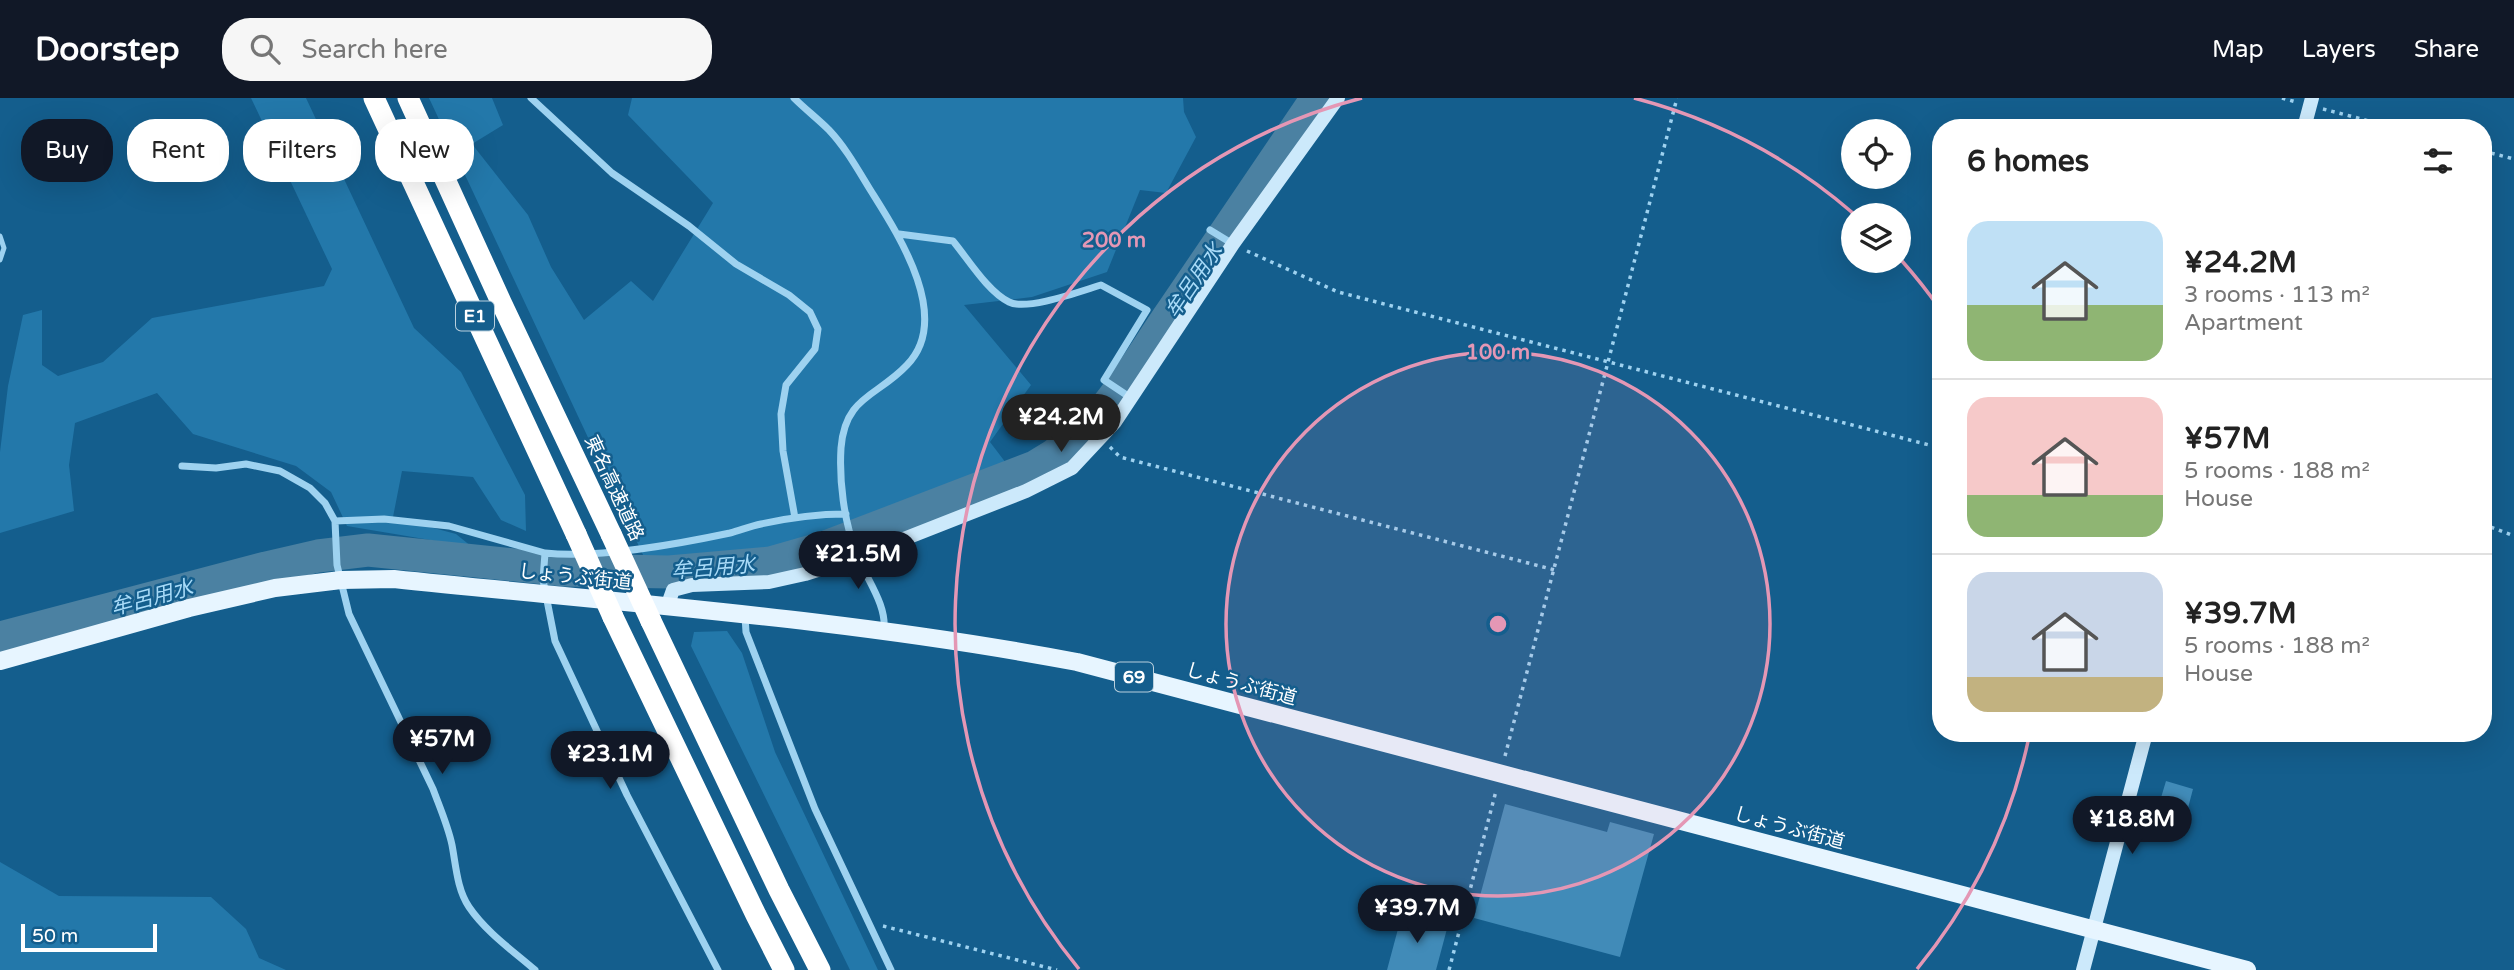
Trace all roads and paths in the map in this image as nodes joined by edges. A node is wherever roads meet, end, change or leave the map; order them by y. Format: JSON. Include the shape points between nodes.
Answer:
{"nodes":[{"id":1,"x":374,"y":98,"type":"edge"},
{"id":2,"x":408,"y":98,"type":"edge"},
{"id":3,"x":531,"y":98,"type":"edge"},
{"id":4,"x":794,"y":98,"type":"edge"},
{"id":5,"x":1338,"y":98,"type":"edge"},
{"id":6,"x":1677,"y":98,"type":"edge"},
{"id":7,"x":2282,"y":98,"type":"edge"},
{"id":8,"x":2311,"y":102,"type":"edge"},
{"id":9,"x":2306,"y":119,"type":"edge"},
{"id":10,"x":2367,"y":119,"type":"edge"},
{"id":11,"x":2492,"y":153,"type":"edge"},
{"id":12,"x":2514,"y":159,"type":"edge"},
{"id":13,"x":1210,"y":230,"type":"dead end"},
{"id":14,"x":899,"y":234,"type":"junction"},
{"id":15,"x":0,"y":236,"type":"edge"},
{"id":16,"x":1231,"y":243,"type":"junction"},
{"id":17,"x":0,"y":260,"type":"edge"},
{"id":18,"x":1607,"y":363,"type":"junction"},
{"id":19,"x":1129,"y":396,"type":"junction"},
{"id":20,"x":1101,"y":439,"type":"junction"},
{"id":21,"x":1932,"y":446,"type":"edge"},
{"id":22,"x":182,"y":466,"type":"dead end"},
{"id":23,"x":846,"y":517,"type":"junction"},
{"id":24,"x":795,"y":518,"type":"junction"},
{"id":25,"x":335,"y":521,"type":"junction"},
{"id":26,"x":2492,"y":527,"type":"edge"},
{"id":27,"x":2514,"y":536,"type":"edge"},
{"id":28,"x":856,"y":553,"type":"junction"},
{"id":29,"x":544,"y":556,"type":"junction"},
{"id":30,"x":1555,"y":570,"type":"junction"},
{"id":31,"x":339,"y":573,"type":"junction"},
{"id":32,"x":544,"y":588,"type":"junction"},
{"id":33,"x":659,"y":614,"type":"junction"},
{"id":34,"x":745,"y":615,"type":"junction"},
{"id":35,"x":884,"y":631,"type":"junction"},
{"id":36,"x":0,"y":661,"type":"edge"},
{"id":37,"x":2144,"y":742,"type":"edge"},
{"id":38,"x":1500,"y":774,"type":"junction"},
{"id":39,"x":870,"y":928,"type":"junction"},
{"id":40,"x":2093,"y":930,"type":"junction"},
{"id":41,"x":536,"y":970,"type":"edge"},
{"id":42,"x":718,"y":970,"type":"edge"},
{"id":43,"x":785,"y":970,"type":"edge"},
{"id":44,"x":820,"y":970,"type":"edge"},
{"id":45,"x":891,"y":970,"type":"edge"},
{"id":46,"x":1058,"y":970,"type":"edge"},
{"id":47,"x":1449,"y":970,"type":"edge"},
{"id":48,"x":2083,"y":970,"type":"edge"},
{"id":49,"x":2247,"y":970,"type":"edge"}],
"edges":[{"from":1,"to":43,"type":"highway","number":"E1","bridge":true,"via":[[613,617]]},
{"from":2,"to":33,"type":"highway","name":"東名高速道路","number":"E1","bridge":true,"via":[[611,534]]},
{"from":3,"to":24,"type":"street","via":[[612,173],[810,312],[818,329],[815,349],[786,385],[781,414]]},
{"from":4,"to":14,"type":"street","via":[[830,131]]},
{"from":5,"to":16,"type":"street"},
{"from":6,"to":18,"type":"path"},
{"from":7,"to":8,"type":"path"},
{"from":8,"to":9,"type":"street"},
{"from":8,"to":10,"type":"path"},
{"from":11,"to":12,"type":"path"},
{"from":13,"to":16,"type":"street"},
{"from":14,"to":19,"type":"street","via":[[953,241],[1011,304],[1039,303],[1101,285],[1147,310],[1104,380]]},
{"from":14,"to":23,"type":"street","via":[[919,280],[924,321],[920,347],[908,365],[857,404],[846,420],[841,448]]},
{"from":15,"to":17,"type":"lane","via":[[4,248]]},
{"from":16,"to":18,"type":"path","via":[[1338,292]]},
{"from":16,"to":19,"type":"street"},
{"from":18,"to":21,"type":"path"},
{"from":18,"to":30,"type":"path"},
{"from":19,"to":20,"type":"street"},
{"from":20,"to":28,"type":"street","via":[[1072,468],[1053,479]]},
{"from":20,"to":30,"type":"path","via":[[1120,457]]},
{"from":22,"to":25,"type":"street","via":[[246,464],[280,471],[310,488]]},
{"from":23,"to":24,"type":"street"},
{"from":23,"to":28,"type":"street"},
{"from":24,"to":29,"type":"street","via":[[654,546]]},
{"from":25,"to":29,"type":"street","via":[[384,519],[449,526]]},
{"from":25,"to":31,"type":"street"},
{"from":26,"to":27,"type":"path"},
{"from":28,"to":33,"type":"street","via":[[805,574],[769,582],[673,590]]},
{"from":28,"to":35,"type":"street","via":[[886,616]]},
{"from":29,"to":32,"type":"street"},
{"from":30,"to":38,"type":"path"},
{"from":31,"to":32,"type":"main road","name":"しょうぶ街道","number":"69"},
{"from":31,"to":36,"type":"main road","name":"しょうぶ街道","number":"69","via":[[189,608]]},
{"from":31,"to":41,"type":"street","via":[[349,614],[433,789],[467,905]]},
{"from":32,"to":33,"type":"main road","name":"しょうぶ街道","number":"69"},
{"from":32,"to":42,"type":"street","via":[[555,641],[627,795]]},
{"from":33,"to":34,"type":"main road","name":"しょうぶ街道","number":"69"},
{"from":33,"to":44,"type":"highway","name":"東名高速道路","number":"E1","via":[[779,890]]},
{"from":34,"to":35,"type":"main road","name":"しょうぶ街道","number":"69"},
{"from":34,"to":39,"type":"street","via":[[746,632],[815,809]]},
{"from":35,"to":38,"type":"main road","name":"しょうぶ街道","number":"69","via":[[1077,662]]},
{"from":37,"to":40,"type":"street"},
{"from":38,"to":40,"type":"main road","name":"しょうぶ街道","number":"69"},
{"from":38,"to":47,"type":"path"},
{"from":39,"to":45,"type":"street"},
{"from":39,"to":46,"type":"path","via":[[881,925]]},
{"from":40,"to":48,"type":"street"},
{"from":40,"to":49,"type":"main road","name":"しょうぶ街道","number":"69"}]}
